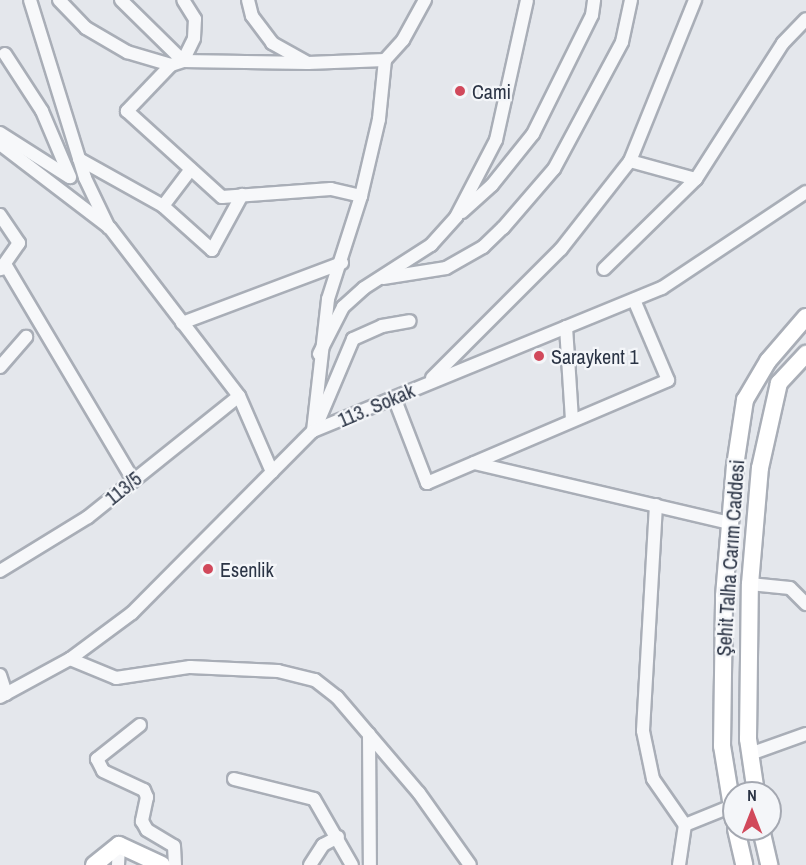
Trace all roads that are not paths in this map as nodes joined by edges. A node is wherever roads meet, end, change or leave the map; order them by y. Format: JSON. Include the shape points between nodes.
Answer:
{"nodes":[{"id":1,"x":30,"y":0,"type":"edge"},
{"id":2,"x":59,"y":0,"type":"edge"},
{"id":3,"x":121,"y":0,"type":"edge"},
{"id":4,"x":183,"y":0,"type":"edge"},
{"id":5,"x":248,"y":0,"type":"edge"},
{"id":6,"x":425,"y":0,"type":"edge"},
{"id":7,"x":527,"y":0,"type":"edge"},
{"id":8,"x":594,"y":0,"type":"edge"},
{"id":9,"x":631,"y":0,"type":"edge"},
{"id":10,"x":695,"y":0,"type":"edge"},
{"id":11,"x":806,"y":19,"type":"edge"},
{"id":12,"x":5,"y":54,"type":"dead end"},
{"id":13,"x":385,"y":60,"type":"junction"},
{"id":14,"x":177,"y":63,"type":"junction"},
{"id":15,"x":308,"y":63,"type":"junction"},
{"id":16,"x":0,"y":133,"type":"edge"},
{"id":17,"x":0,"y":144,"type":"edge"},
{"id":18,"x":79,"y":159,"type":"junction"},
{"id":19,"x":630,"y":161,"type":"junction"},
{"id":20,"x":190,"y":169,"type":"junction"},
{"id":21,"x":70,"y":177,"type":"junction"},
{"id":22,"x":85,"y":178,"type":"junction"},
{"id":23,"x":696,"y":179,"type":"junction"},
{"id":24,"x":806,"y":192,"type":"edge"},
{"id":25,"x":242,"y":195,"type":"junction"},
{"id":26,"x":361,"y":196,"type":"junction"},
{"id":27,"x":163,"y":206,"type":"junction"},
{"id":28,"x":0,"y":215,"type":"edge"},
{"id":29,"x":456,"y":217,"type":"junction"},
{"id":30,"x":110,"y":228,"type":"junction"},
{"id":31,"x":342,"y":262,"type":"junction"},
{"id":32,"x":2,"y":267,"type":"edge"},
{"id":33,"x":604,"y":269,"type":"dead end"},
{"id":34,"x":382,"y":278,"type":"junction"},
{"id":35,"x":634,"y":300,"type":"junction"},
{"id":36,"x":806,"y":317,"type":"edge"},
{"id":37,"x":410,"y":321,"type":"dead end"},
{"id":38,"x":182,"y":323,"type":"junction"},
{"id":39,"x":566,"y":327,"type":"junction"},
{"id":40,"x":26,"y":337,"type":"dead end"},
{"id":41,"x":319,"y":354,"type":"junction"},
{"id":42,"x":806,"y":354,"type":"edge"},
{"id":43,"x":0,"y":367,"type":"edge"},
{"id":44,"x":427,"y":383,"type":"junction"},
{"id":45,"x":239,"y":396,"type":"junction"},
{"id":46,"x":395,"y":400,"type":"junction"},
{"id":47,"x":572,"y":420,"type":"junction"},
{"id":48,"x":313,"y":431,"type":"junction"},
{"id":49,"x":474,"y":462,"type":"junction"},
{"id":50,"x":272,"y":472,"type":"junction"},
{"id":51,"x":133,"y":480,"type":"junction"},
{"id":52,"x":656,"y":505,"type":"junction"},
{"id":53,"x":730,"y":523,"type":"junction"},
{"id":54,"x":755,"y":527,"type":"junction"},
{"id":55,"x":0,"y":571,"type":"edge"},
{"id":56,"x":725,"y":590,"type":"junction"},
{"id":57,"x":750,"y":591,"type":"junction"},
{"id":58,"x":806,"y":604,"type":"edge"},
{"id":59,"x":70,"y":659,"type":"junction"},
{"id":60,"x":0,"y":675,"type":"edge"},
{"id":61,"x":3,"y":695,"type":"edge"},
{"id":62,"x":140,"y":725,"type":"dead end"},
{"id":63,"x":369,"y":734,"type":"junction"},
{"id":64,"x":806,"y":734,"type":"edge"},
{"id":65,"x":750,"y":754,"type":"junction"},
{"id":66,"x":234,"y":779,"type":"dead end"},
{"id":67,"x":728,"y":781,"type":"edge"},
{"id":68,"x":754,"y":781,"type":"edge"},
{"id":69,"x":722,"y":816,"type":"edge"},
{"id":70,"x":685,"y":825,"type":"junction"},
{"id":71,"x":338,"y":837,"type":"junction"},
{"id":72,"x":739,"y":841,"type":"edge"},
{"id":73,"x":764,"y":841,"type":"edge"},
{"id":74,"x":119,"y":845,"type":"junction"},
{"id":75,"x":94,"y":865,"type":"edge"},
{"id":76,"x":118,"y":865,"type":"edge"},
{"id":77,"x":162,"y":865,"type":"edge"},
{"id":78,"x":176,"y":865,"type":"edge"},
{"id":79,"x":310,"y":865,"type":"edge"},
{"id":80,"x":352,"y":865,"type":"edge"},
{"id":81,"x":370,"y":865,"type":"edge"},
{"id":82,"x":470,"y":865,"type":"edge"},
{"id":83,"x":679,"y":865,"type":"edge"},
{"id":84,"x":744,"y":865,"type":"edge"},
{"id":85,"x":769,"y":865,"type":"edge"}],
"edges":[{"from":1,"to":18,"type":"street"},
{"from":2,"to":14,"type":"street","via":[[86,28],[127,52]]},
{"from":3,"to":14,"type":"street"},
{"from":4,"to":14,"type":"street","via":[[195,19],[194,38]]},
{"from":5,"to":15,"type":"street","via":[[252,16],[272,43]]},
{"from":6,"to":13,"type":"street","via":[[403,40]]},
{"from":7,"to":29,"type":"street","via":[[496,140]]},
{"from":8,"to":29,"type":"street","via":[[592,15],[533,134],[492,185]]},
{"from":9,"to":34,"type":"street","via":[[622,42],[554,169],[503,228],[483,247],[446,268]]},
{"from":10,"to":19,"type":"street"},
{"from":11,"to":23,"type":"street","via":[[783,43]]},
{"from":12,"to":21,"type":"street","via":[[42,111]]},
{"from":13,"to":15,"type":"street"},
{"from":13,"to":26,"type":"street","via":[[379,119]]},
{"from":14,"to":15,"type":"street"},
{"from":14,"to":20,"type":"street","via":[[127,111]]},
{"from":16,"to":21,"type":"street"},
{"from":17,"to":30,"type":"street"},
{"from":18,"to":22,"type":"street"},
{"from":18,"to":27,"type":"street"},
{"from":19,"to":23,"type":"street"},
{"from":19,"to":44,"type":"street","via":[[561,249]]},
{"from":20,"to":25,"type":"street","via":[[222,197]]},
{"from":20,"to":27,"type":"street"},
{"from":21,"to":22,"type":"street"},
{"from":22,"to":30,"type":"street"},
{"from":23,"to":33,"type":"street"},
{"from":24,"to":35,"type":"street","name":"113. Sokak","via":[[662,288]]},
{"from":25,"to":26,"type":"street","via":[[332,189]]},
{"from":25,"to":27,"type":"street","via":[[212,250]]},
{"from":26,"to":31,"type":"street"},
{"from":28,"to":32,"type":"street","via":[[19,243]]},
{"from":29,"to":34,"type":"street","via":[[431,244]]},
{"from":30,"to":38,"type":"street"},
{"from":31,"to":38,"type":"street"},
{"from":31,"to":41,"type":"street","via":[[328,299]]},
{"from":32,"to":51,"type":"street"},
{"from":34,"to":41,"type":"street","via":[[344,307]]},
{"from":35,"to":39,"type":"street","name":"113. Sokak"},
{"from":35,"to":47,"type":"street","via":[[668,380]]},
{"from":36,"to":53,"type":"street","name":"Şehit Talha Carım Caddesi","via":[[768,361],[745,400]]},
{"from":37,"to":48,"type":"street","via":[[382,326],[353,339]]},
{"from":38,"to":45,"type":"street"},
{"from":39,"to":44,"type":"street","name":"113. Sokak"},
{"from":39,"to":47,"type":"street"},
{"from":40,"to":43,"type":"street"},
{"from":41,"to":48,"type":"street"},
{"from":42,"to":54,"type":"street","name":"Şehit Talha Carım Caddesi","via":[[779,383],[760,468]]},
{"from":44,"to":46,"type":"street","name":"113. Sokak"},
{"from":45,"to":50,"type":"street"},
{"from":45,"to":51,"type":"street","name":"113/5"},
{"from":46,"to":48,"type":"street","name":"113. Sokak"},
{"from":46,"to":49,"type":"street","via":[[427,483]]},
{"from":47,"to":49,"type":"street"},
{"from":48,"to":50,"type":"street","name":"113. Sokak"},
{"from":49,"to":52,"type":"street"},
{"from":50,"to":59,"type":"street","name":"113. Sokak","via":[[132,614]]},
{"from":51,"to":55,"type":"street","name":"113/5","via":[[57,539]]},
{"from":52,"to":53,"type":"street"},
{"from":52,"to":70,"type":"street","via":[[643,731],[653,778]]},
{"from":53,"to":54,"type":"street"},
{"from":53,"to":56,"type":"street","name":"Şehit Talha Carım Caddesi"},
{"from":54,"to":57,"type":"street","name":"Şehit Talha Carım Caddesi"},
{"from":56,"to":57,"type":"street"},
{"from":56,"to":67,"type":"street","name":"Şehit Talha Carım Caddesi","via":[[722,746]]},
{"from":57,"to":58,"type":"street","via":[[790,588]]},
{"from":57,"to":65,"type":"street","name":"Şehit Talha Carım Caddesi"},
{"from":59,"to":61,"type":"street","name":"113. Sokak"},
{"from":59,"to":63,"type":"street","via":[[116,678],[190,667],[278,671],[315,680],[337,697]]},
{"from":60,"to":61,"type":"street"},
{"from":62,"to":78,"type":"street","via":[[97,759],[103,771],[144,790],[147,797],[142,821],[147,830],[174,846]]},
{"from":63,"to":81,"type":"street"},
{"from":63,"to":82,"type":"street"},
{"from":64,"to":65,"type":"street"},
{"from":65,"to":68,"type":"street","name":"Şehit Talha Carım Caddesi"},
{"from":66,"to":71,"type":"street","via":[[314,799]]},
{"from":69,"to":70,"type":"street"},
{"from":70,"to":83,"type":"street"},
{"from":71,"to":79,"type":"street","via":[[323,845]]},
{"from":71,"to":80,"type":"street"},
{"from":72,"to":84,"type":"street"},
{"from":73,"to":85,"type":"street"},
{"from":74,"to":75,"type":"street"},
{"from":74,"to":76,"type":"street"},
{"from":74,"to":77,"type":"street"}]}
